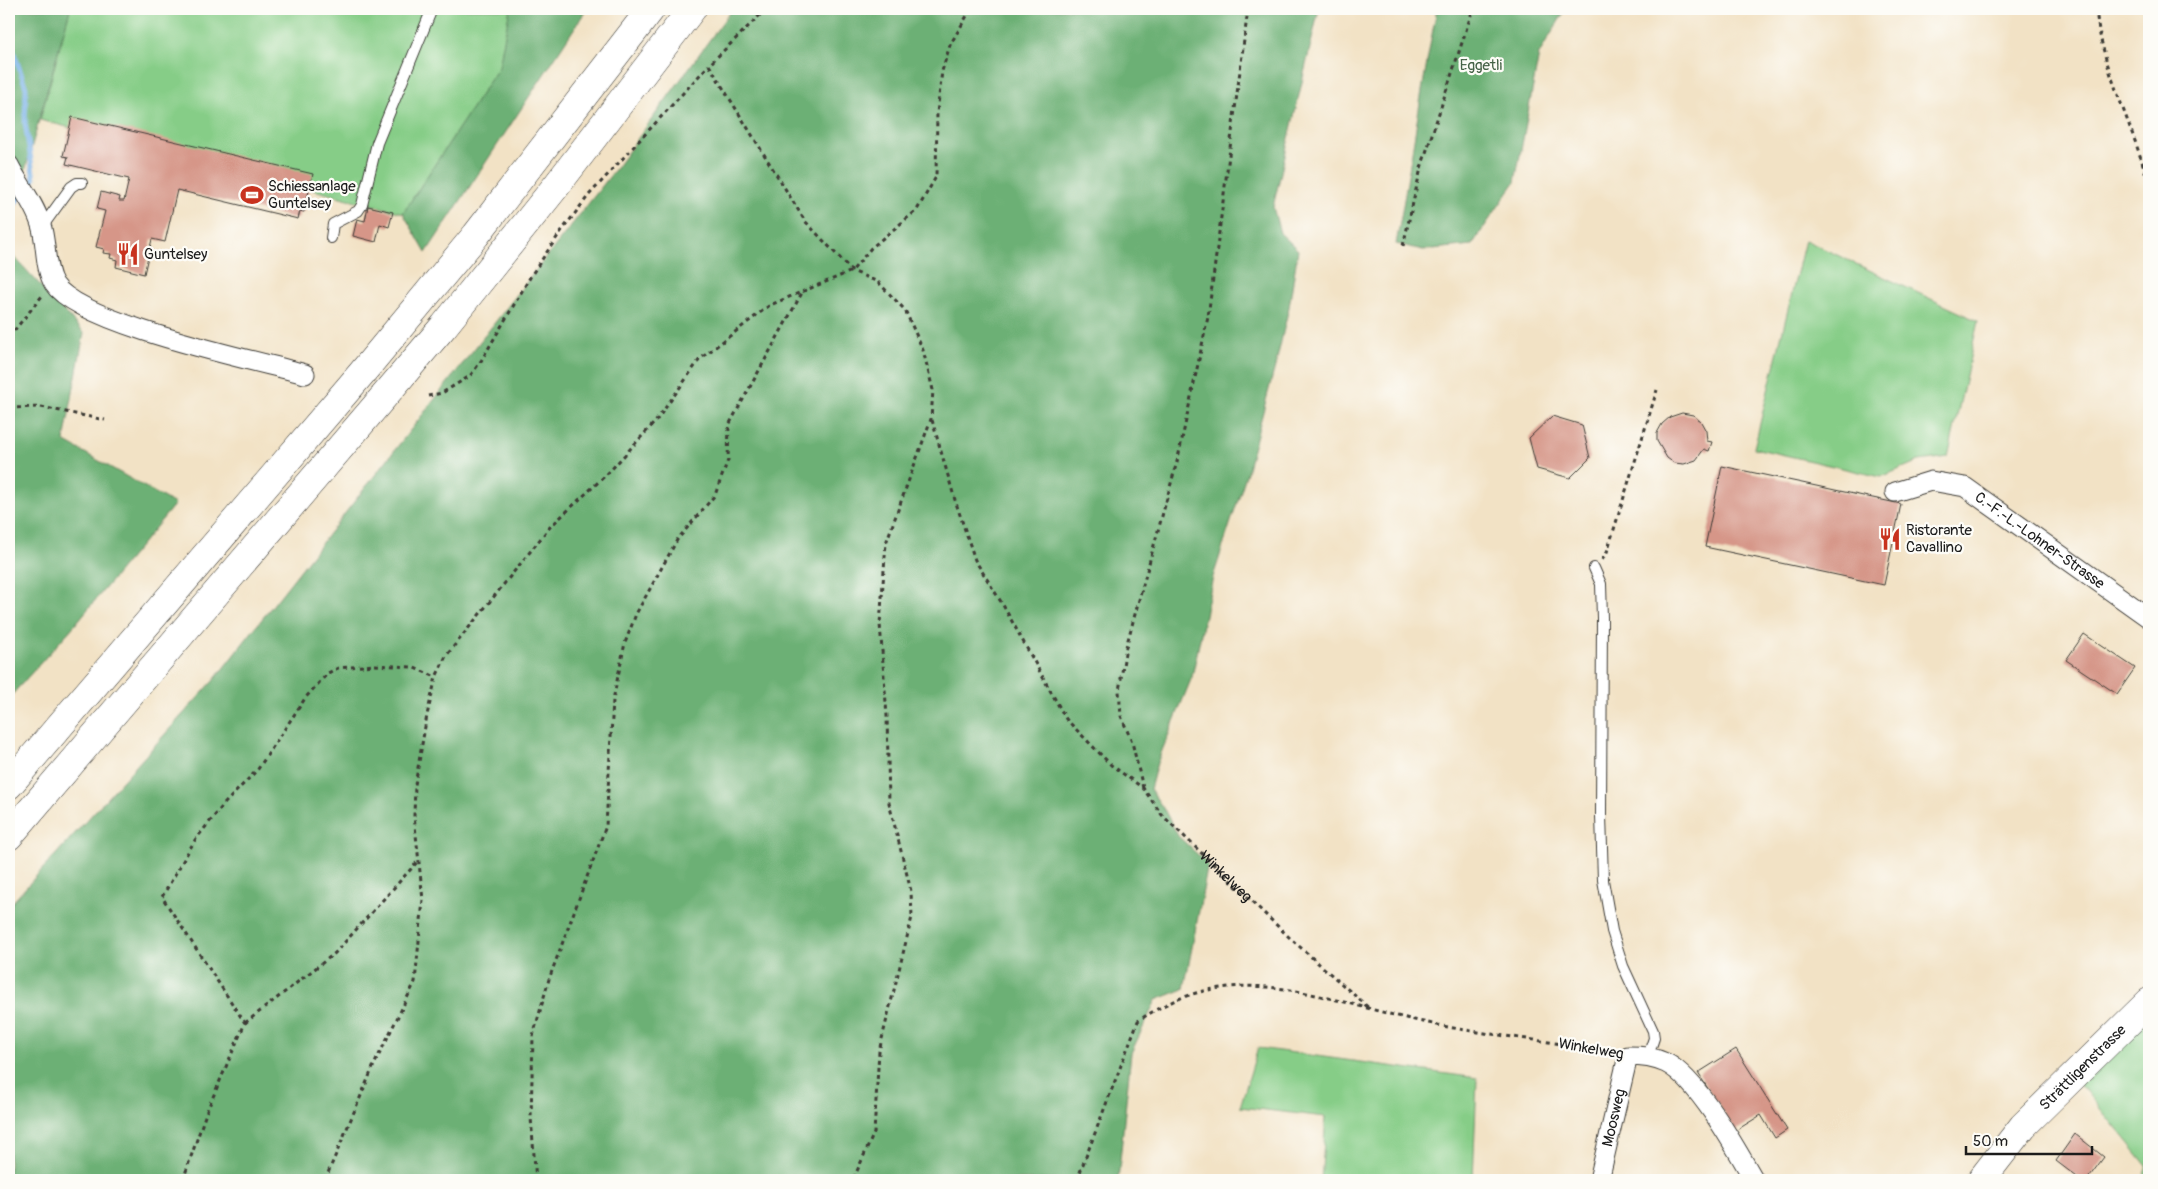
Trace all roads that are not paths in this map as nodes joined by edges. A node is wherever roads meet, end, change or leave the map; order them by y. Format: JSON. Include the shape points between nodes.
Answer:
{"nodes":[{"id":1,"x":432,"y":9,"type":"edge"},
{"id":2,"x":650,"y":9,"type":"edge"},
{"id":3,"x":692,"y":9,"type":"edge"},
{"id":4,"x":9,"y":165,"type":"edge"},
{"id":5,"x":82,"y":183,"type":"dead end"},
{"id":6,"x":42,"y":227,"type":"junction"},
{"id":7,"x":330,"y":238,"type":"dead end"},
{"id":8,"x":305,"y":374,"type":"dead end"},
{"id":9,"x":1895,"y":492,"type":"dead end"},
{"id":10,"x":1594,"y":568,"type":"road end"},
{"id":11,"x":2149,"y":618,"type":"edge"},
{"id":12,"x":9,"y":784,"type":"edge"},
{"id":13,"x":9,"y":836,"type":"edge"},
{"id":14,"x":2149,"y":1002,"type":"edge"},
{"id":15,"x":1628,"y":1056,"type":"joint"},
{"id":16,"x":1648,"y":1056,"type":"junction"},
{"id":17,"x":1599,"y":1180,"type":"edge"},
{"id":18,"x":1754,"y":1180,"type":"edge"},
{"id":19,"x":1981,"y":1180,"type":"edge"}],
"edges":[{"from":1,"to":7,"type":"lane","via":[[377,143],[362,205],[358,211],[333,224]]},
{"from":2,"to":12,"type":"main road","via":[[402,325]]},
{"from":3,"to":13,"type":"main road","via":[[444,326]]},
{"from":4,"to":6,"type":"street"},
{"from":5,"to":6,"type":"lane","via":[[72,187]]},
{"from":6,"to":8,"type":"street","via":[[53,282],[60,292],[82,307],[151,333]]},
{"from":9,"to":11,"type":"street","name":"C.-F.-L.-Lohner-Strasse","via":[[1931,481],[1965,487]]},
{"from":10,"to":16,"type":"lane","via":[[1601,584],[1602,618],[1600,815],[1603,880],[1620,959],[1653,1031]]},
{"from":14,"to":19,"type":"main road","name":"Strättligenstrasse","via":[[2024,1126]]},
{"from":15,"to":16,"type":"street","name":"Winkelweg"},
{"from":15,"to":17,"type":"street","name":"Moosweg"},
{"from":16,"to":18,"type":"street","name":"Winkelweg","via":[[1679,1071],[1730,1138]]}]}
